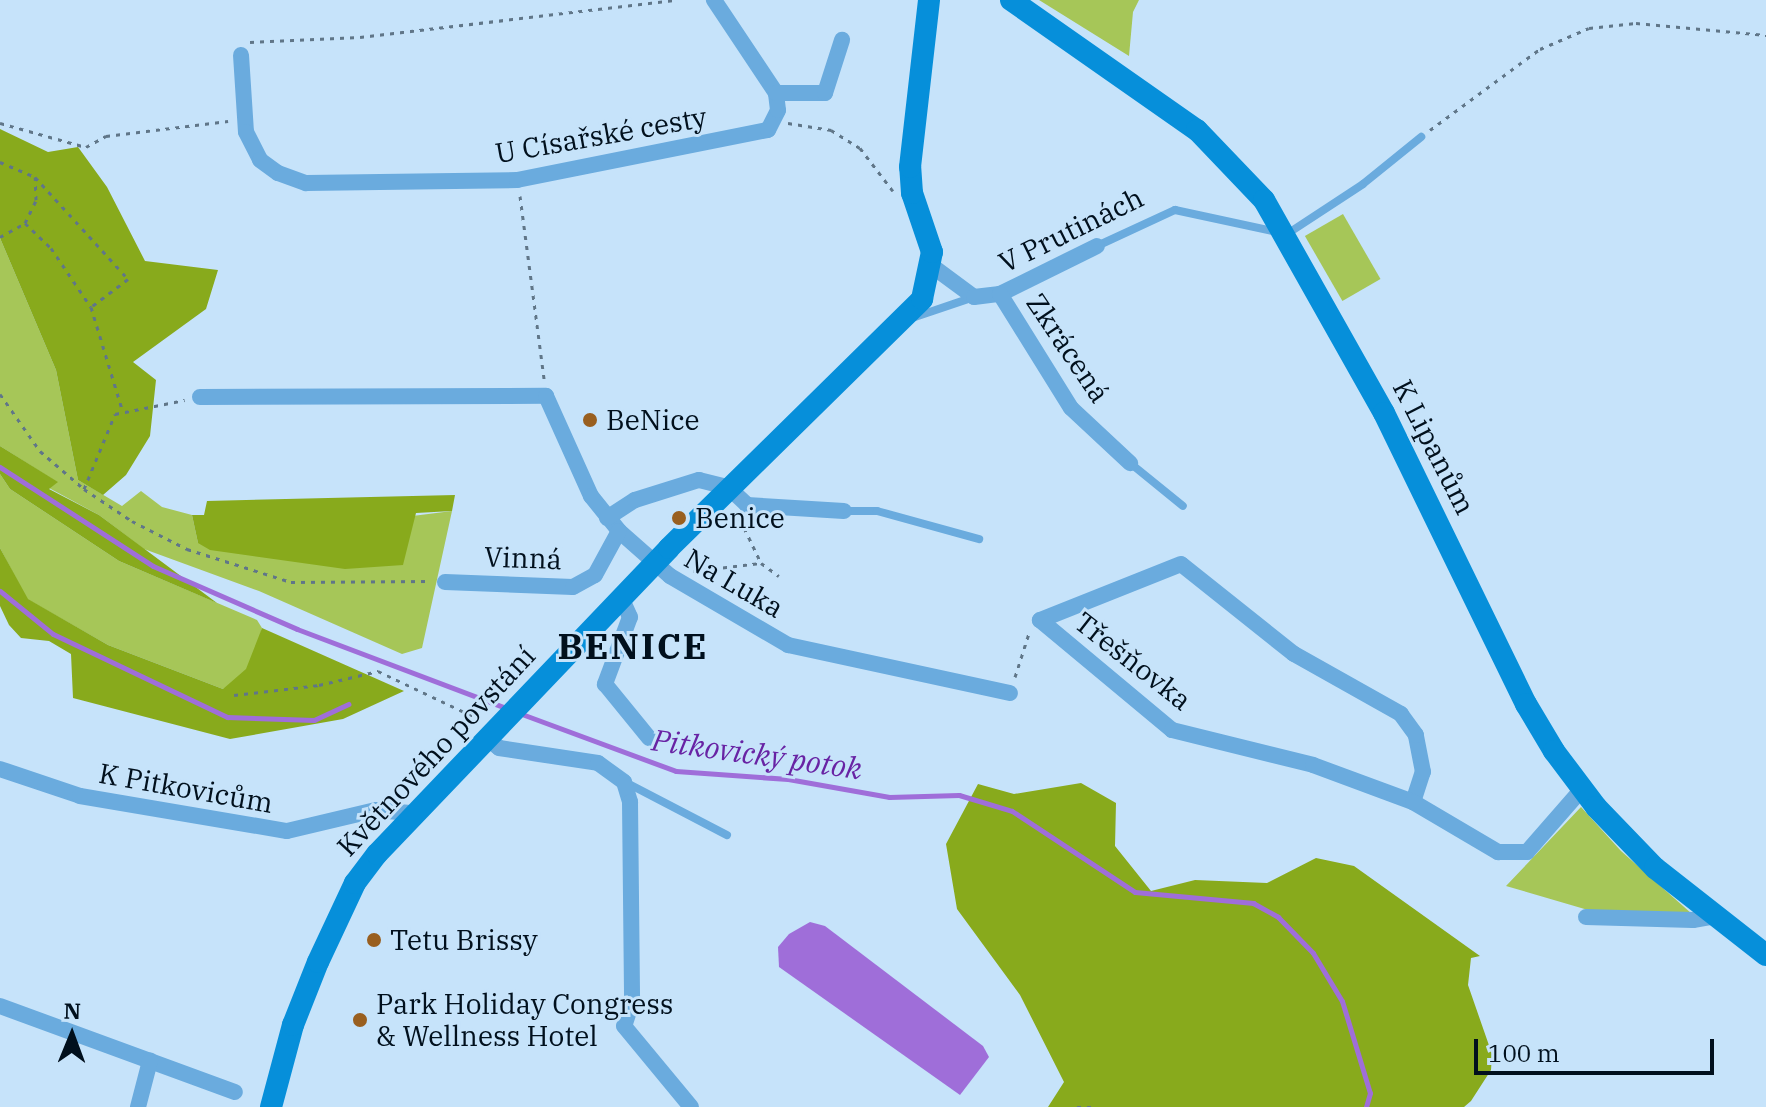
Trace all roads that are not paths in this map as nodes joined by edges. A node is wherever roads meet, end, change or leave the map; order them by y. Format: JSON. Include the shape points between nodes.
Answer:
{"nodes":[{"id":1,"x":714,"y":0,"type":"edge"},
{"id":2,"x":929,"y":0,"type":"edge"},
{"id":3,"x":1011,"y":0,"type":"edge"},
{"id":4,"x":842,"y":40,"type":"dead end"},
{"id":5,"x":241,"y":55,"type":"road end"},
{"id":6,"x":776,"y":93,"type":"junction"},
{"id":7,"x":1421,"y":137,"type":"road end"},
{"id":8,"x":1287,"y":234,"type":"junction"},
{"id":9,"x":1097,"y":246,"type":"joint"},
{"id":10,"x":932,"y":266,"type":"junction"},
{"id":11,"x":1000,"y":294,"type":"junction"},
{"id":12,"x":974,"y":297,"type":"junction"},
{"id":13,"x":903,"y":321,"type":"junction"},
{"id":14,"x":200,"y":397,"type":"road end"},
{"id":15,"x":1130,"y":463,"type":"joint"},
{"id":16,"x":728,"y":487,"type":"junction"},
{"id":17,"x":1183,"y":506,"type":"dead end"},
{"id":18,"x":844,"y":511,"type":"joint"},
{"id":19,"x":607,"y":518,"type":"junction"},
{"id":20,"x":619,"y":531,"type":"junction"},
{"id":21,"x":979,"y":539,"type":"dead end"},
{"id":22,"x":662,"y":570,"type":"junction"},
{"id":23,"x":445,"y":582,"type":"road end"},
{"id":24,"x":621,"y":597,"type":"junction"},
{"id":25,"x":1010,"y":693,"type":"road end"},
{"id":26,"x":492,"y":735,"type":"junction"},
{"id":27,"x":649,"y":738,"type":"dead end"},
{"id":28,"x":0,"y":769,"type":"edge"},
{"id":29,"x":624,"y":782,"type":"junction"},
{"id":30,"x":1581,"y":790,"type":"junction"},
{"id":31,"x":1413,"y":802,"type":"junction"},
{"id":32,"x":413,"y":813,"type":"junction"},
{"id":33,"x":727,"y":835,"type":"dead end"},
{"id":34,"x":1716,"y":916,"type":"junction"},
{"id":35,"x":1586,"y":917,"type":"dead end"},
{"id":36,"x":1766,"y":955,"type":"edge"},
{"id":37,"x":0,"y":1006,"type":"edge"},
{"id":38,"x":150,"y":1061,"type":"junction"},
{"id":39,"x":235,"y":1092,"type":"dead end"},
{"id":40,"x":138,"y":1107,"type":"edge"},
{"id":41,"x":271,"y":1107,"type":"edge"},
{"id":42,"x":691,"y":1107,"type":"edge"}],
"edges":[{"from":1,"to":6,"type":"street"},
{"from":2,"to":10,"type":"street","name":"Květnového povstání","via":[[910,177],[929,237]]},
{"from":3,"to":8,"type":"street","name":"K Lipanům","via":[[1197,130],[1246,179]]},
{"from":4,"to":6,"type":"street","via":[[825,93]]},
{"from":5,"to":6,"type":"street","name":"U Císařské cesty","via":[[245,119],[260,160],[306,183],[517,180],[758,134],[776,120]]},
{"from":7,"to":8,"type":"lane","via":[[1363,184]]},
{"from":8,"to":9,"type":"lane","name":"V Prutinách","via":[[1175,210]]},
{"from":8,"to":30,"type":"street","name":"K Lipanům","via":[[1398,441],[1526,704]]},
{"from":9,"to":11,"type":"street","name":"V Prutinách"},
{"from":10,"to":12,"type":"street","name":"V Prutinách"},
{"from":10,"to":13,"type":"street","name":"Květnového povstání","via":[[922,299]]},
{"from":11,"to":12,"type":"street","name":"V Prutinách"},
{"from":11,"to":15,"type":"street","name":"Zkrácená","via":[[1071,408]]},
{"from":12,"to":13,"type":"lane"},
{"from":13,"to":16,"type":"street","name":"Květnového povstání"},
{"from":14,"to":19,"type":"street","name":"Na Luka","via":[[546,396],[591,496]]},
{"from":15,"to":17,"type":"lane"},
{"from":16,"to":18,"type":"street","via":[[747,505]]},
{"from":16,"to":19,"type":"street","via":[[699,480],[635,500]]},
{"from":16,"to":22,"type":"street","name":"Květnového povstání"},
{"from":18,"to":21,"type":"lane","via":[[877,511]]},
{"from":19,"to":20,"type":"street","name":"Na Luka"},
{"from":20,"to":22,"type":"street","name":"Na Luka"},
{"from":20,"to":23,"type":"street","name":"Vinná","via":[[595,575],[573,587]]},
{"from":22,"to":24,"type":"street","name":"Květnového povstání"},
{"from":22,"to":25,"type":"street","name":"Na Luka","via":[[788,645]]},
{"from":24,"to":26,"type":"street","name":"Květnového povstání"},
{"from":24,"to":27,"type":"street","via":[[630,617],[605,684]]},
{"from":26,"to":29,"type":"street","via":[[499,748],[598,763]]},
{"from":26,"to":32,"type":"street","name":"Květnového povstání"},
{"from":28,"to":32,"type":"street","name":"K Pitkovicům","via":[[80,796],[287,831],[376,810]]},
{"from":29,"to":33,"type":"lane"},
{"from":29,"to":42,"type":"street","via":[[630,802],[632,1002],[624,1026]]},
{"from":30,"to":31,"type":"street","name":"Třešňovka","via":[[1527,852],[1498,852]]},
{"from":30,"to":34,"type":"street","name":"K Lipanům","via":[[1655,868]]},
{"from":31,"to":31,"type":"street","name":"Třešňovka","via":[[1423,772],[1416,735],[1401,714],[1294,654],[1181,564],[1040,620],[1172,730],[1313,765]]},
{"from":32,"to":41,"type":"street","name":"Květnového povstání","via":[[355,883],[293,1025]]},
{"from":34,"to":35,"type":"street"},
{"from":34,"to":36,"type":"street","name":"K Lipanům"},
{"from":37,"to":38,"type":"street"},
{"from":38,"to":39,"type":"street"},
{"from":38,"to":40,"type":"street"}]}
